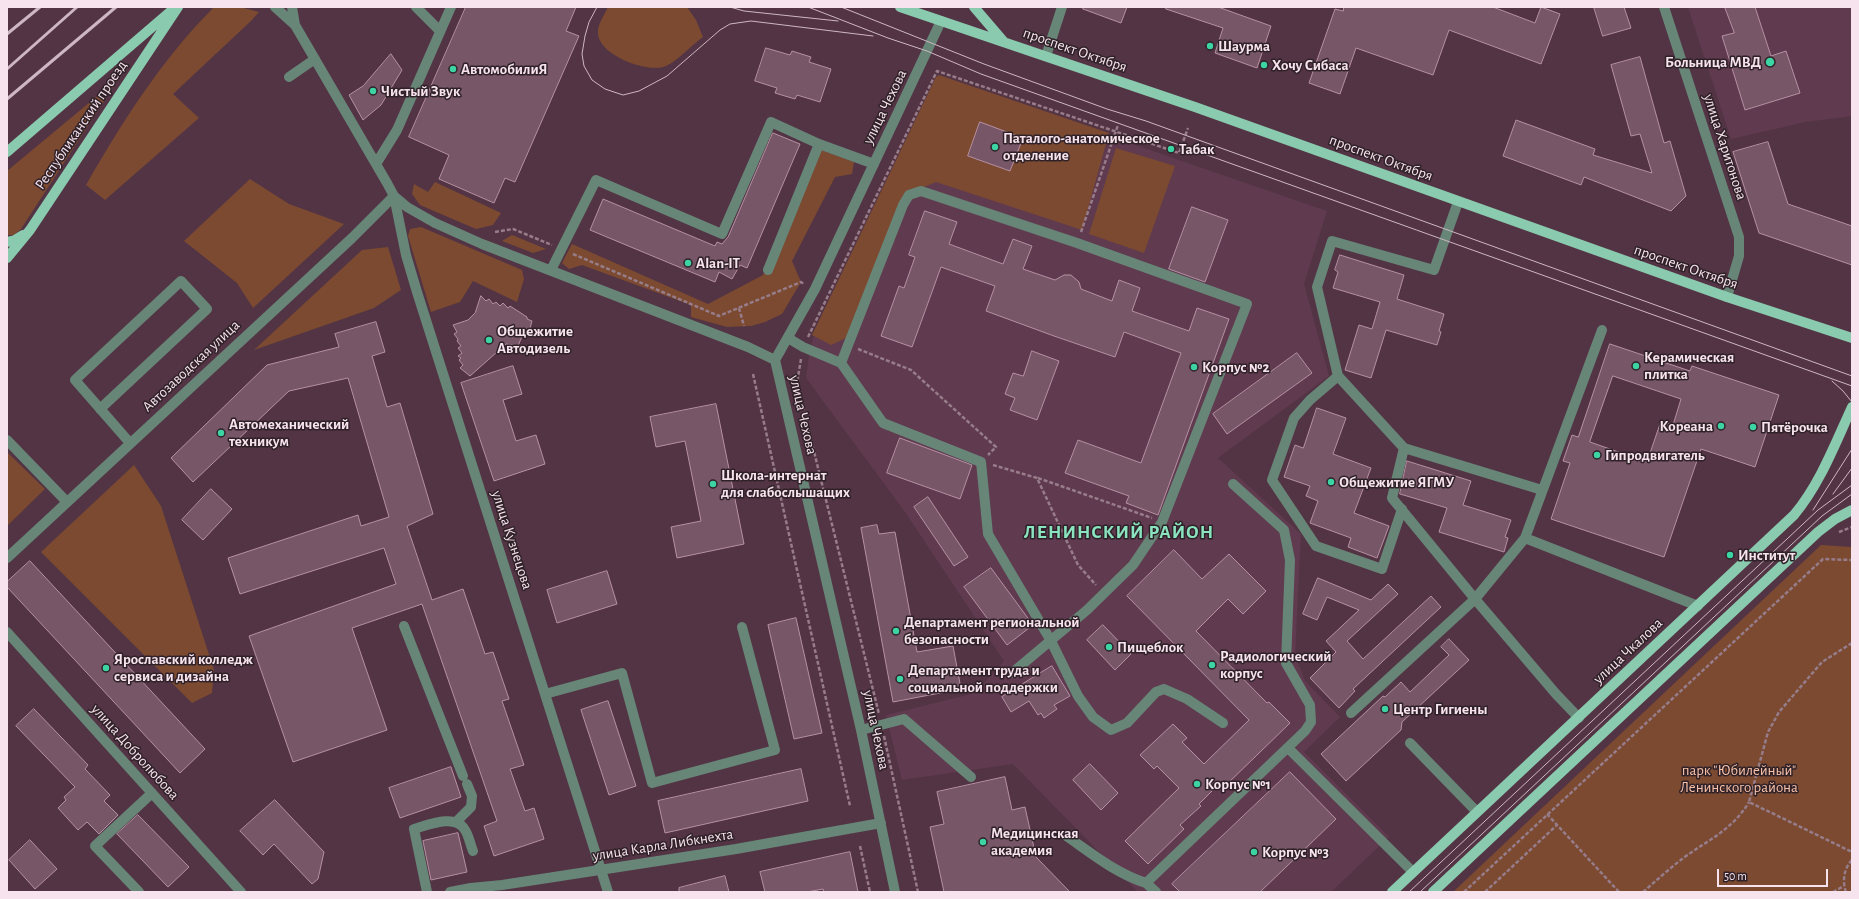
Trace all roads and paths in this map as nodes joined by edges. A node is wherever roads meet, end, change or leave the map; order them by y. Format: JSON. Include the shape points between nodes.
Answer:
{"nodes":[{"id":1,"x":177,"y":7,"type":"edge"},
{"id":2,"x":275,"y":7,"type":"edge"},
{"id":3,"x":292,"y":7,"type":"edge"},
{"id":4,"x":416,"y":7,"type":"edge"},
{"id":5,"x":451,"y":7,"type":"edge"},
{"id":6,"x":900,"y":7,"type":"edge"},
{"id":7,"x":974,"y":7,"type":"edge"},
{"id":8,"x":1062,"y":7,"type":"edge"},
{"id":9,"x":1664,"y":7,"type":"edge"},
{"id":10,"x":941,"y":21,"type":"junction"},
{"id":11,"x":295,"y":25,"type":"junction"},
{"id":12,"x":440,"y":31,"type":"junction"},
{"id":13,"x":1004,"y":42,"type":"junction"},
{"id":14,"x":1046,"y":56,"type":"junction"},
{"id":15,"x":315,"y":59,"type":"junction"},
{"id":16,"x":289,"y":77,"type":"dead end"},
{"id":17,"x":1118,"y":125,"type":"dead end"},
{"id":18,"x":1188,"y":128,"type":"dead end"},
{"id":19,"x":1115,"y":132,"type":"junction"},
{"id":20,"x":819,"y":144,"type":"junction"},
{"id":21,"x":7,"y":152,"type":"edge"},
{"id":22,"x":376,"y":164,"type":"junction"},
{"id":23,"x":874,"y":164,"type":"junction"},
{"id":24,"x":394,"y":196,"type":"junction"},
{"id":25,"x":1458,"y":202,"type":"junction"},
{"id":26,"x":30,"y":230,"type":"junction"},
{"id":27,"x":495,"y":232,"type":"dead end"},
{"id":28,"x":7,"y":242,"type":"edge"},
{"id":29,"x":1077,"y":243,"type":"junction"},
{"id":30,"x":562,"y":249,"type":"junction"},
{"id":31,"x":7,"y":258,"type":"edge"},
{"id":32,"x":551,"y":270,"type":"junction"},
{"id":33,"x":768,"y":270,"type":"dead end"},
{"id":34,"x":816,"y":289,"type":"junction"},
{"id":35,"x":831,"y":292,"type":"junction"},
{"id":36,"x":1726,"y":297,"type":"junction"},
{"id":37,"x":740,"y":308,"type":"junction"},
{"id":38,"x":744,"y":326,"type":"dead end"},
{"id":39,"x":1602,"y":330,"type":"dead end"},
{"id":40,"x":788,"y":338,"type":"junction"},
{"id":41,"x":1852,"y":338,"type":"edge"},
{"id":42,"x":848,"y":345,"type":"junction"},
{"id":43,"x":803,"y":347,"type":"junction"},
{"id":44,"x":775,"y":360,"type":"junction"},
{"id":45,"x":841,"y":364,"type":"junction"},
{"id":46,"x":753,"y":374,"type":"dead end"},
{"id":47,"x":1338,"y":376,"type":"junction"},
{"id":48,"x":1852,"y":407,"type":"edge"},
{"id":49,"x":100,"y":409,"type":"junction"},
{"id":50,"x":7,"y":440,"type":"edge"},
{"id":51,"x":130,"y":443,"type":"junction"},
{"id":52,"x":1404,"y":448,"type":"junction"},
{"id":53,"x":981,"y":462,"type":"junction"},
{"id":54,"x":1037,"y":478,"type":"junction"},
{"id":55,"x":1234,"y":484,"type":"dead end"},
{"id":56,"x":1542,"y":490,"type":"junction"},
{"id":57,"x":67,"y":502,"type":"junction"},
{"id":58,"x":1402,"y":509,"type":"junction"},
{"id":59,"x":1852,"y":510,"type":"edge"},
{"id":60,"x":1162,"y":522,"type":"junction"},
{"id":61,"x":1525,"y":538,"type":"junction"},
{"id":62,"x":7,"y":558,"type":"edge"},
{"id":63,"x":1852,"y":560,"type":"edge"},
{"id":64,"x":1105,"y":593,"type":"junction"},
{"id":65,"x":1475,"y":599,"type":"junction"},
{"id":66,"x":1698,"y":606,"type":"junction"},
{"id":67,"x":404,"y":626,"type":"dead end"},
{"id":68,"x":742,"y":627,"type":"dead end"},
{"id":69,"x":7,"y":632,"type":"edge"},
{"id":70,"x":1051,"y":641,"type":"junction"},
{"id":71,"x":1852,"y":643,"type":"edge"},
{"id":72,"x":1012,"y":673,"type":"dead end"},
{"id":73,"x":544,"y":694,"type":"junction"},
{"id":74,"x":1351,"y":713,"type":"dead end"},
{"id":75,"x":1579,"y":718,"type":"junction"},
{"id":76,"x":1224,"y":724,"type":"dead end"},
{"id":77,"x":882,"y":725,"type":"junction"},
{"id":78,"x":861,"y":730,"type":"junction"},
{"id":79,"x":1410,"y":743,"type":"dead end"},
{"id":80,"x":1288,"y":748,"type":"junction"},
{"id":81,"x":971,"y":777,"type":"dead end"},
{"id":82,"x":152,"y":793,"type":"junction"},
{"id":83,"x":1749,"y":802,"type":"junction"},
{"id":84,"x":850,"y":806,"type":"dead end"},
{"id":85,"x":1477,"y":812,"type":"junction"},
{"id":86,"x":1547,"y":814,"type":"junction"},
{"id":87,"x":456,"y":822,"type":"junction"},
{"id":88,"x":881,"y":823,"type":"junction"},
{"id":89,"x":1557,"y":825,"type":"junction"},
{"id":90,"x":1064,"y":835,"type":"dead end"},
{"id":91,"x":860,"y":846,"type":"dead end"},
{"id":92,"x":473,"y":851,"type":"dead end"},
{"id":93,"x":1852,"y":852,"type":"edge"},
{"id":94,"x":1852,"y":860,"type":"edge"},
{"id":95,"x":600,"y":870,"type":"junction"},
{"id":96,"x":1413,"y":872,"type":"junction"},
{"id":97,"x":1146,"y":883,"type":"junction"},
{"id":98,"x":1844,"y":886,"type":"junction"},
{"id":99,"x":139,"y":892,"type":"edge"},
{"id":100,"x":241,"y":892,"type":"edge"},
{"id":101,"x":427,"y":892,"type":"edge"},
{"id":102,"x":450,"y":892,"type":"edge"},
{"id":103,"x":608,"y":892,"type":"edge"},
{"id":104,"x":870,"y":892,"type":"edge"},
{"id":105,"x":895,"y":892,"type":"edge"},
{"id":106,"x":918,"y":892,"type":"edge"},
{"id":107,"x":1156,"y":892,"type":"edge"},
{"id":108,"x":1392,"y":892,"type":"edge"},
{"id":109,"x":1433,"y":892,"type":"edge"},
{"id":110,"x":1464,"y":892,"type":"edge"},
{"id":111,"x":1485,"y":892,"type":"edge"},
{"id":112,"x":1619,"y":892,"type":"edge"},
{"id":113,"x":1643,"y":892,"type":"edge"},
{"id":114,"x":1833,"y":892,"type":"edge"},
{"id":115,"x":1846,"y":892,"type":"edge"}],
"edges":[{"from":1,"to":21,"type":"main road","name":"Республиканский проезд"},
{"from":1,"to":26,"type":"main road","name":"Республиканский проезд"},
{"from":2,"to":11,"type":"street"},
{"from":3,"to":11,"type":"street"},
{"from":4,"to":12,"type":"street"},
{"from":5,"to":12,"type":"street"},
{"from":6,"to":10,"type":"main road","name":"проспект Октября"},
{"from":7,"to":13,"type":"main road"},
{"from":8,"to":14,"type":"street"},
{"from":9,"to":36,"type":"street","name":"улица Харитонова","via":[[1739,237],[1739,256]]},
{"from":10,"to":13,"type":"main road","name":"проспект Октября"},
{"from":10,"to":23,"type":"street","name":"улица Чехова"},
{"from":11,"to":15,"type":"street"},
{"from":12,"to":22,"type":"street","via":[[396,130]]},
{"from":13,"to":14,"type":"main road","name":"проспект Октября"},
{"from":14,"to":25,"type":"main road","name":"проспект Октября"},
{"from":15,"to":16,"type":"street"},
{"from":15,"to":22,"type":"street"},
{"from":17,"to":19,"type":"path"},
{"from":18,"to":19,"type":"path","via":[[1179,152]]},
{"from":19,"to":29,"type":"path"},
{"from":19,"to":35,"type":"path","via":[[937,71]]},
{"from":20,"to":23,"type":"street"},
{"from":20,"to":30,"type":"street","via":[[771,122],[722,234],[596,180]]},
{"from":20,"to":33,"type":"street"},
{"from":22,"to":24,"type":"street"},
{"from":23,"to":34,"type":"street","name":"улица Чехова"},
{"from":24,"to":32,"type":"street","via":[[407,207],[435,223]]},
{"from":24,"to":51,"type":"street","name":"Автозаводская улица"},
{"from":24,"to":73,"type":"street","name":"улица Кузнецова","via":[[408,263]]},
{"from":25,"to":36,"type":"main road","name":"проспект Октября"},
{"from":25,"to":47,"type":"street","via":[[1434,270],[1332,241],[1317,287]]},
{"from":26,"to":28,"type":"main road"},
{"from":26,"to":31,"type":"main road","name":"Республиканский проезд"},
{"from":27,"to":30,"type":"path","via":[[513,229]]},
{"from":29,"to":42,"type":"street","via":[[921,191],[909,195]]},
{"from":29,"to":60,"type":"street","via":[[1247,304]]},
{"from":30,"to":32,"type":"street"},
{"from":30,"to":37,"type":"path","via":[[719,316]]},
{"from":32,"to":44,"type":"street"},
{"from":34,"to":35,"type":"path"},
{"from":34,"to":37,"type":"path","via":[[800,282]]},
{"from":34,"to":40,"type":"street","name":"улица Чехова"},
{"from":35,"to":43,"type":"path"},
{"from":36,"to":41,"type":"main road","name":"проспект Октября"},
{"from":37,"to":38,"type":"path"},
{"from":39,"to":56,"type":"street"},
{"from":40,"to":43,"type":"street"},
{"from":40,"to":44,"type":"street","name":"улица Чехова"},
{"from":42,"to":45,"type":"street"},
{"from":42,"to":53,"type":"path","via":[[911,370],[996,447]]},
{"from":43,"to":45,"type":"street"},
{"from":43,"to":77,"type":"path","via":[[797,383]]},
{"from":44,"to":78,"type":"street","name":"улица Чехова"},
{"from":45,"to":53,"type":"street","via":[[883,423]]},
{"from":46,"to":84,"type":"path"},
{"from":47,"to":52,"type":"street"},
{"from":47,"to":58,"type":"street","via":[[1294,418],[1272,480],[1316,546],[1382,569]]},
{"from":48,"to":66,"type":"main road","name":"улица Чкалова","via":[[1823,470],[1802,506]]},
{"from":49,"to":49,"type":"street","via":[[75,380],[181,281],[207,309]]},
{"from":49,"to":51,"type":"street"},
{"from":50,"to":57,"type":"street"},
{"from":51,"to":57,"type":"street","name":"Автозаводская улица"},
{"from":52,"to":56,"type":"street"},
{"from":52,"to":58,"type":"street","via":[[1392,498]]},
{"from":53,"to":54,"type":"path"},
{"from":53,"to":70,"type":"street","via":[[988,534]]},
{"from":54,"to":60,"type":"path"},
{"from":54,"to":64,"type":"path","via":[[1078,566]]},
{"from":55,"to":80,"type":"street","via":[[1284,530],[1290,560],[1286,663],[1310,705],[1311,714],[1311,722],[1305,732]]},
{"from":56,"to":61,"type":"street"},
{"from":57,"to":62,"type":"street","name":"Автозаводская улица"},
{"from":58,"to":65,"type":"street"},
{"from":59,"to":109,"type":"main road","via":[[1818,532]]},
{"from":60,"to":64,"type":"street","via":[[1133,565]]},
{"from":61,"to":65,"type":"street"},
{"from":61,"to":66,"type":"street"},
{"from":63,"to":86,"type":"path","via":[[1823,560]]},
{"from":64,"to":70,"type":"street"},
{"from":65,"to":74,"type":"street"},
{"from":65,"to":75,"type":"street"},
{"from":66,"to":75,"type":"main road","name":"улица Чкалова"},
{"from":67,"to":87,"type":"street","via":[[472,796],[471,807]]},
{"from":68,"to":73,"type":"street","via":[[775,750],[652,783],[622,673]]},
{"from":69,"to":82,"type":"street","name":"улица Добролюбова"},
{"from":70,"to":72,"type":"street"},
{"from":70,"to":76,"type":"street","via":[[1078,696],[1093,717],[1111,730],[1127,723],[1156,692],[1164,689],[1187,699]]},
{"from":71,"to":83,"type":"path","via":[[1822,662],[1779,712],[1768,732]]},
{"from":73,"to":95,"type":"street","name":"улица Кузнецова"},
{"from":75,"to":85,"type":"main road","name":"улица Чкалова"},
{"from":77,"to":78,"type":"street"},
{"from":77,"to":81,"type":"street","via":[[904,719]]},
{"from":77,"to":106,"type":"path"},
{"from":78,"to":88,"type":"street","name":"улица Чехова"},
{"from":79,"to":85,"type":"street"},
{"from":80,"to":96,"type":"street"},
{"from":80,"to":97,"type":"street"},
{"from":82,"to":99,"type":"street","via":[[95,846]]},
{"from":82,"to":100,"type":"street","name":"улица Добролюбова"},
{"from":83,"to":93,"type":"path"},
{"from":83,"to":113,"type":"path","via":[[1743,813],[1723,833],[1686,856]]},
{"from":85,"to":96,"type":"main road","name":"улица Чкалова"},
{"from":86,"to":89,"type":"path"},
{"from":86,"to":110,"type":"path"},
{"from":87,"to":92,"type":"street","via":[[465,828]]},
{"from":87,"to":101,"type":"street","via":[[441,822],[414,829]]},
{"from":88,"to":95,"type":"street","name":"улица Карла Либкнехта"},
{"from":88,"to":105,"type":"street","name":"улица Чехова"},
{"from":89,"to":111,"type":"path"},
{"from":89,"to":112,"type":"path"},
{"from":90,"to":97,"type":"street","via":[[1112,868]]},
{"from":91,"to":104,"type":"path"},
{"from":94,"to":98,"type":"path","via":[[1845,874]]},
{"from":95,"to":102,"type":"street","name":"улица Карла Либкнехта"},
{"from":95,"to":103,"type":"street","name":"улица Кузнецова"},
{"from":96,"to":108,"type":"main road","name":"улица Чкалова"},
{"from":97,"to":107,"type":"street"},
{"from":98,"to":114,"type":"path"},
{"from":98,"to":115,"type":"path"}]}
